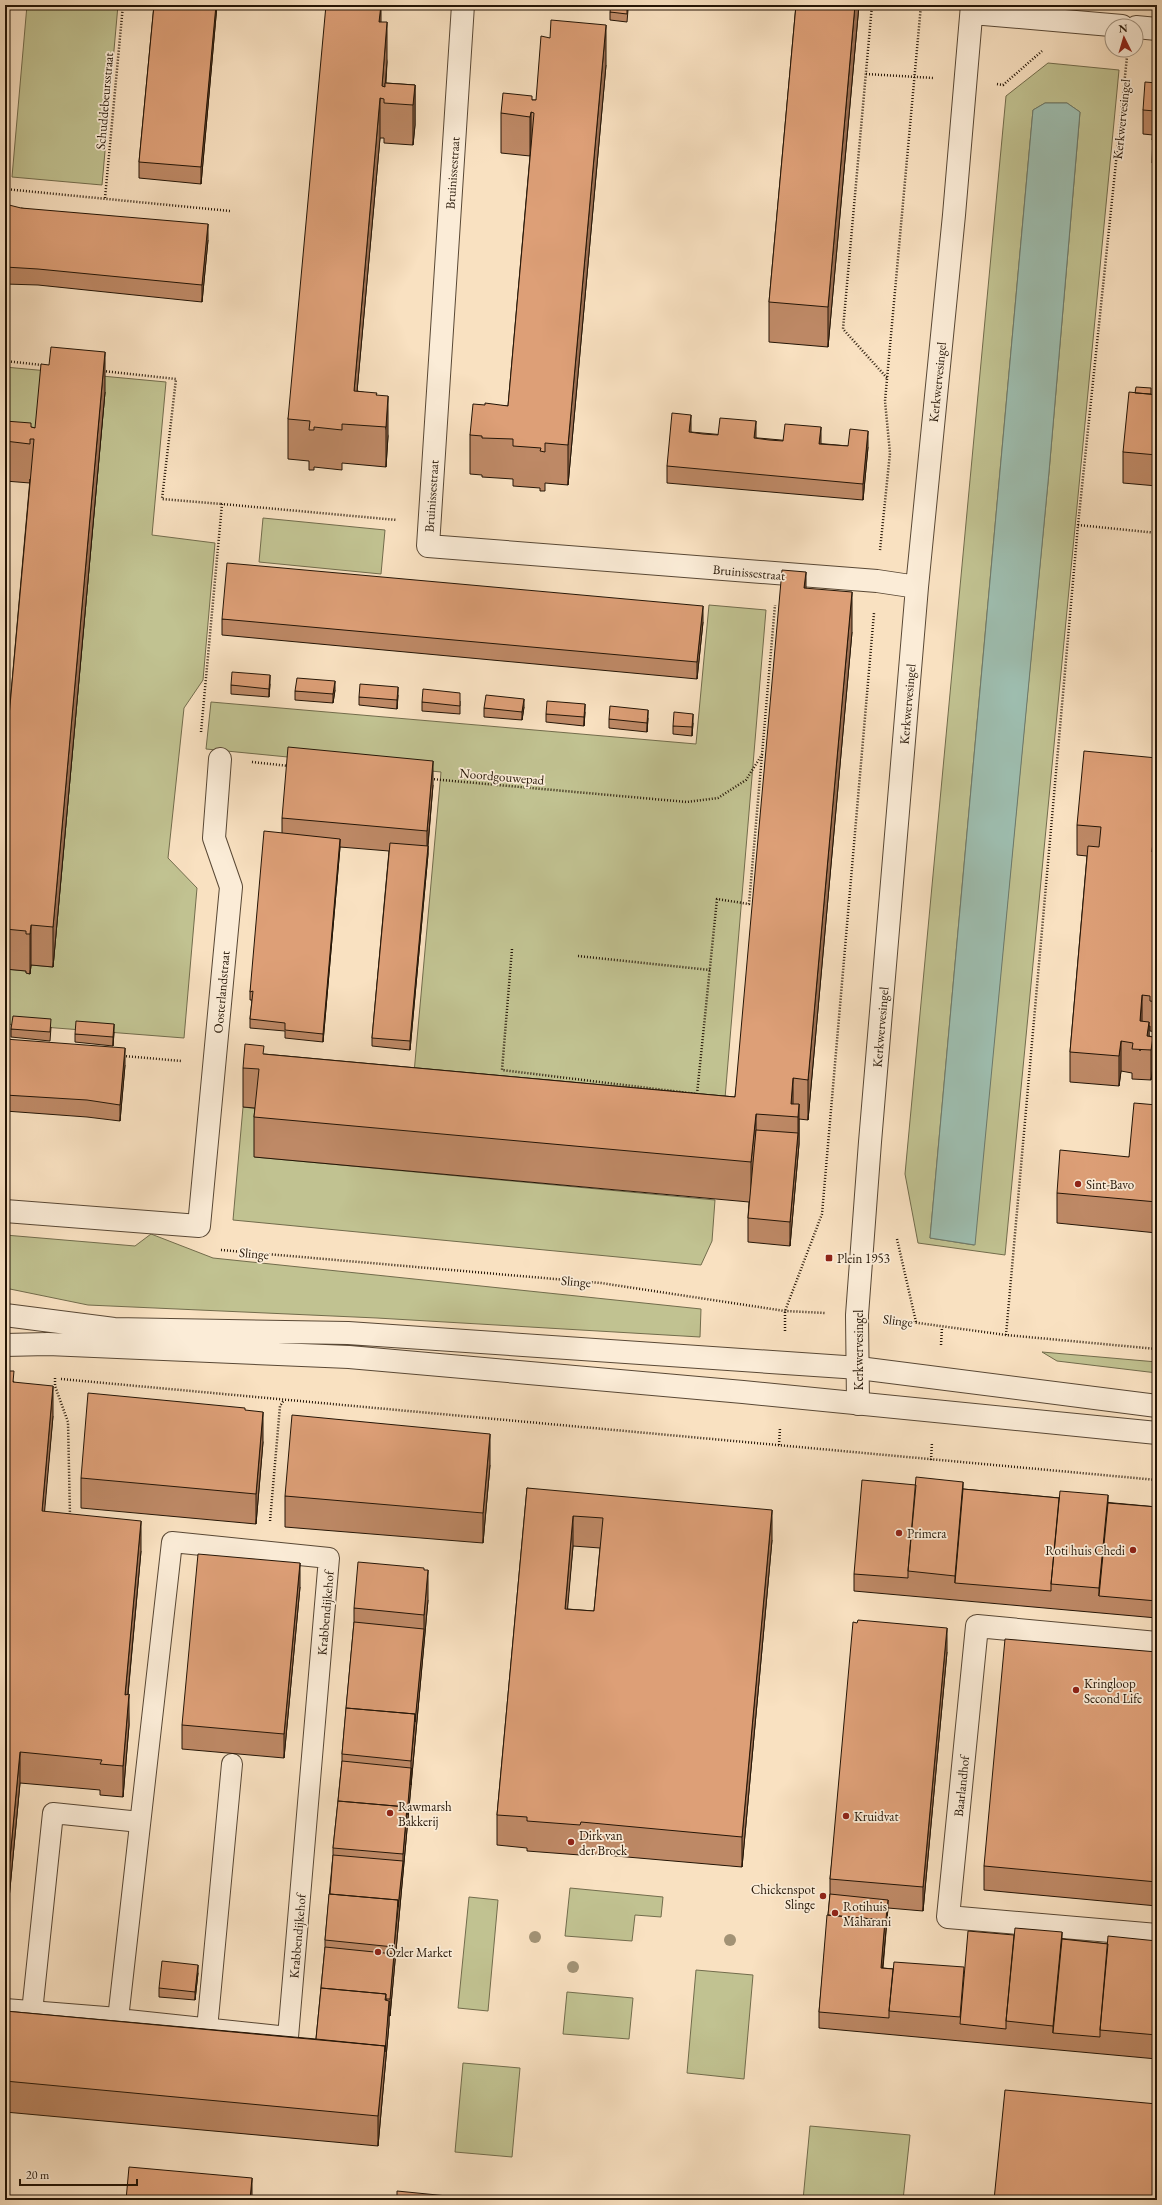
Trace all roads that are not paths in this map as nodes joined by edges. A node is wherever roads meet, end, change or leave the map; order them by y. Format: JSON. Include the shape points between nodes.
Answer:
{"nodes":[{"id":1,"x":463,"y":5,"type":"edge"},
{"id":2,"x":972,"y":9,"type":"edge"},
{"id":3,"x":1104,"y":24,"type":"edge"},
{"id":4,"x":1144,"y":28,"type":"edge"},
{"id":5,"x":1157,"y":29,"type":"edge"},
{"id":6,"x":917,"y":587,"type":"junction"},
{"id":7,"x":220,"y":759,"type":"road end"},
{"id":8,"x":5,"y":1211,"type":"edge"},
{"id":9,"x":5,"y":1315,"type":"edge"},
{"id":10,"x":5,"y":1346,"type":"edge"},
{"id":11,"x":858,"y":1368,"type":"junction"},
{"id":12,"x":858,"y":1404,"type":"junction"},
{"id":13,"x":1157,"y":1406,"type":"edge"},
{"id":14,"x":1157,"y":1433,"type":"edge"},
{"id":15,"x":1157,"y":1643,"type":"edge"},
{"id":16,"x":232,"y":1764,"type":"dead end"},
{"id":17,"x":140,"y":1822,"type":"junction"},
{"id":18,"x":1157,"y":1935,"type":"edge"},
{"id":19,"x":5,"y":2010,"type":"edge"},
{"id":20,"x":32,"y":2012,"type":"junction"},
{"id":21,"x":118,"y":2019,"type":"junction"},
{"id":22,"x":207,"y":2029,"type":"junction"}],
"edges":[{"from":1,"to":6,"type":"street","name":"Bruinissestraat","via":[[428,546]]},
{"from":2,"to":3,"type":"street"},
{"from":2,"to":6,"type":"street","name":"Kerkwervesingel"},
{"from":4,"to":5,"type":"street"},
{"from":6,"to":11,"type":"street","name":"Kerkwervesingel","via":[[857,1315]]},
{"from":7,"to":8,"type":"street","name":"Oosterlandstraat","via":[[214,838],[231,887],[199,1226]]},
{"from":9,"to":11,"type":"street","via":[[114,1329],[348,1332]]},
{"from":10,"to":12,"type":"street","via":[[48,1344],[349,1357]]},
{"from":11,"to":12,"type":"street","name":"Kerkwervesingel"},
{"from":11,"to":13,"type":"street"},
{"from":12,"to":14,"type":"street"},
{"from":15,"to":18,"type":"street","name":"Baarlandhof","via":[[978,1626],[948,1917]]},
{"from":16,"to":22,"type":"lane"},
{"from":17,"to":20,"type":"lane","via":[[53,1813]]},
{"from":17,"to":21,"type":"lane","name":"Krabbendijkehof"},
{"from":17,"to":22,"type":"lane","name":"Krabbendijkehof","via":[[172,1542],[329,1558],[288,2037]]},
{"from":19,"to":20,"type":"street","name":"Krabbendijkehof"},
{"from":20,"to":21,"type":"street","name":"Krabbendijkehof"},
{"from":21,"to":22,"type":"lane","name":"Krabbendijkehof"}]}
